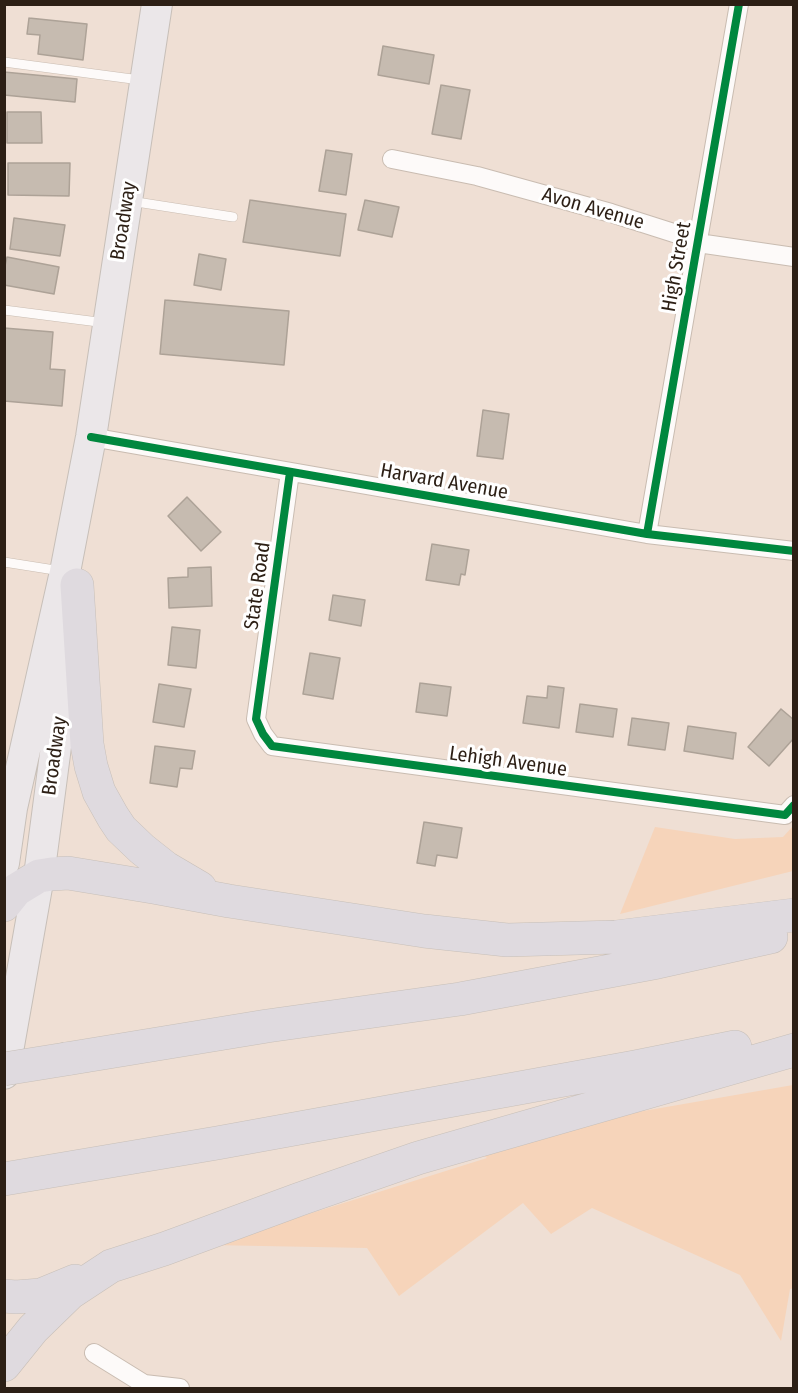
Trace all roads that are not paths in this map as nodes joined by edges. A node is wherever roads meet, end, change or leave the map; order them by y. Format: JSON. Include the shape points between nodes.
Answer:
{"nodes":[{"id":1,"x":158,"y":4,"type":"edge"},
{"id":2,"x":739,"y":4,"type":"edge"},
{"id":3,"x":4,"y":62,"type":"edge"},
{"id":4,"x":146,"y":81,"type":"junction"},
{"id":5,"x":392,"y":159,"type":"dead end"},
{"id":6,"x":127,"y":200,"type":"junction"},
{"id":7,"x":233,"y":217,"type":"dead end"},
{"id":8,"x":698,"y":243,"type":"junction"},
{"id":9,"x":794,"y":257,"type":"edge"},
{"id":10,"x":4,"y":310,"type":"edge"},
{"id":11,"x":108,"y":323,"type":"junction"},
{"id":12,"x":91,"y":437,"type":"junction"},
{"id":13,"x":290,"y":472,"type":"junction"},
{"id":14,"x":647,"y":534,"type":"junction"},
{"id":15,"x":794,"y":551,"type":"edge"},
{"id":16,"x":4,"y":562,"type":"edge"},
{"id":17,"x":71,"y":577,"type":"junction"},
{"id":18,"x":258,"y":705,"type":"joint"},
{"id":19,"x":8,"y":808,"type":"edge"},
{"id":20,"x":789,"y":810,"type":"edge"},
{"id":21,"x":4,"y":863,"type":"edge"},
{"id":22,"x":39,"y":876,"type":"junction"},
{"id":23,"x":229,"y":901,"type":"junction"},
{"id":24,"x":4,"y":905,"type":"edge"},
{"id":25,"x":794,"y":915,"type":"edge"},
{"id":26,"x":794,"y":932,"type":"edge"},
{"id":27,"x":794,"y":1034,"type":"edge"},
{"id":28,"x":794,"y":1050,"type":"edge"},
{"id":29,"x":4,"y":1069,"type":"edge"},
{"id":30,"x":4,"y":1074,"type":"edge"},
{"id":31,"x":4,"y":1179,"type":"edge"},
{"id":32,"x":111,"y":1266,"type":"junction"},
{"id":33,"x":4,"y":1296,"type":"edge"},
{"id":34,"x":94,"y":1353,"type":"dead end"},
{"id":35,"x":4,"y":1365,"type":"edge"},
{"id":36,"x":180,"y":1389,"type":"edge"}],
"edges":[{"from":1,"to":4,"type":"main road","name":"Broadway"},
{"from":2,"to":8,"type":"street","name":"High Street"},
{"from":3,"to":4,"type":"lane"},
{"from":4,"to":6,"type":"main road","name":"Broadway"},
{"from":5,"to":8,"type":"street","name":"Avon Avenue","via":[[477,176],[611,213]]},
{"from":6,"to":7,"type":"lane"},
{"from":6,"to":11,"type":"main road","name":"Broadway"},
{"from":8,"to":9,"type":"street","name":"Avon Avenue"},
{"from":8,"to":14,"type":"street","name":"High Street"},
{"from":10,"to":11,"type":"lane"},
{"from":11,"to":12,"type":"main road","name":"Broadway"},
{"from":12,"to":13,"type":"street","name":"Harvard Avenue"},
{"from":12,"to":17,"type":"main road","name":"Broadway"},
{"from":13,"to":14,"type":"street","name":"Harvard Avenue"},
{"from":13,"to":18,"type":"street","name":"State Road"},
{"from":14,"to":15,"type":"street","name":"Harvard Avenue"},
{"from":16,"to":17,"type":"lane"},
{"from":17,"to":19,"type":"main road","name":"Broadway"},
{"from":17,"to":22,"type":"main road","name":"Broadway"},
{"from":17,"to":23,"type":"highway","via":[[87,744],[94,778],[105,803],[121,829],[154,859]]},
{"from":18,"to":20,"type":"street","name":"Lehigh Avenue","via":[[256,719],[272,746]]},
{"from":19,"to":21,"type":"main road","name":"Broadway"},
{"from":22,"to":23,"type":"highway","via":[[68,873]]},
{"from":22,"to":24,"type":"highway","via":[[16,890]]},
{"from":22,"to":30,"type":"main road","name":"Broadway"},
{"from":23,"to":25,"type":"highway","via":[[507,940],[616,938]]},
{"from":26,"to":29,"type":"highway","bridge":true,"via":[[460,999]]},
{"from":27,"to":31,"type":"highway","via":[[635,1067]]},
{"from":28,"to":32,"type":"highway","via":[[418,1158]]},
{"from":32,"to":33,"type":"highway","via":[[41,1295]]},
{"from":32,"to":35,"type":"highway","via":[[70,1293]]},
{"from":34,"to":36,"type":"street","via":[[144,1384]]}]}
